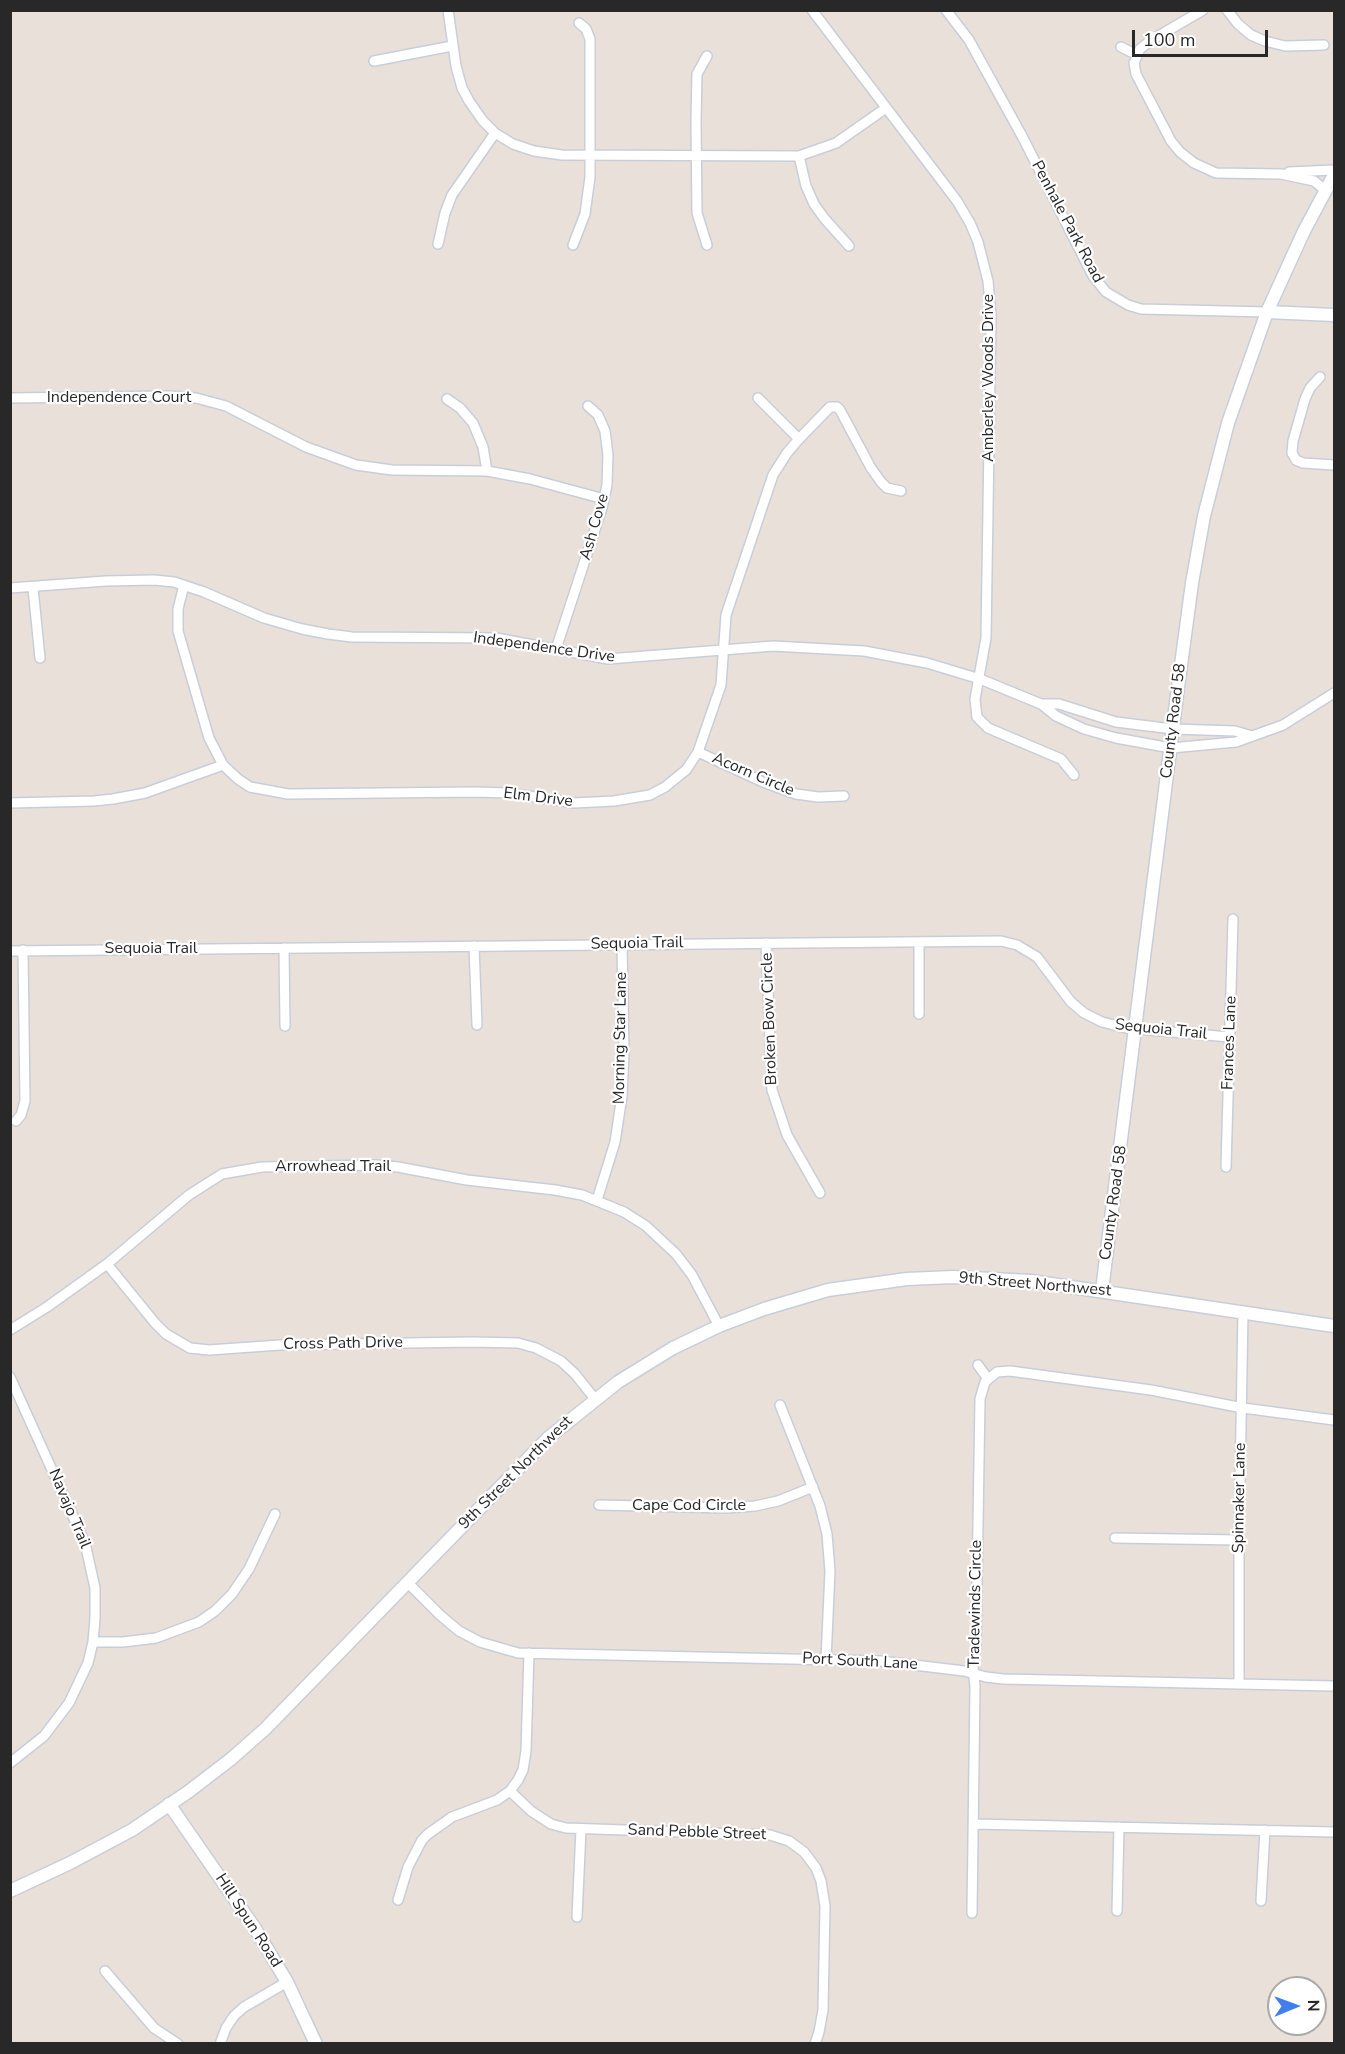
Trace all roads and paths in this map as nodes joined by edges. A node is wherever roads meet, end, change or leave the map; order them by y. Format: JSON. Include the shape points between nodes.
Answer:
{"nodes":[{"id":1,"x":448,"y":10,"type":"edge"},
{"id":2,"x":812,"y":10,"type":"edge"},
{"id":3,"x":946,"y":10,"type":"edge"},
{"id":4,"x":1203,"y":10,"type":"edge"},
{"id":5,"x":1227,"y":10,"type":"edge"},
{"id":6,"x":579,"y":22,"type":"dead end"},
{"id":7,"x":1324,"y":45,"type":"dead end"},
{"id":8,"x":452,"y":46,"type":"junction"},
{"id":9,"x":1121,"y":47,"type":"dead end"},
{"id":10,"x":1137,"y":55,"type":"junction"},
{"id":11,"x":707,"y":56,"type":"dead end"},
{"id":12,"x":374,"y":61,"type":"dead end"},
{"id":13,"x":886,"y":108,"type":"junction"},
{"id":14,"x":495,"y":133,"type":"junction"},
{"id":15,"x":590,"y":155,"type":"junction"},
{"id":16,"x":696,"y":156,"type":"junction"},
{"id":17,"x":799,"y":156,"type":"junction"},
{"id":18,"x":1335,"y":170,"type":"edge"},
{"id":19,"x":1281,"y":174,"type":"junction"},
{"id":20,"x":1335,"y":175,"type":"edge"},
{"id":21,"x":1325,"y":190,"type":"junction"},
{"id":22,"x":438,"y":244,"type":"dead end"},
{"id":23,"x":573,"y":245,"type":"dead end"},
{"id":24,"x":707,"y":245,"type":"dead end"},
{"id":25,"x":849,"y":246,"type":"dead end"},
{"id":26,"x":1267,"y":312,"type":"junction"},
{"id":27,"x":1335,"y":315,"type":"edge"},
{"id":28,"x":1320,"y":377,"type":"dead end"},
{"id":29,"x":10,"y":398,"type":"edge"},
{"id":30,"x":758,"y":398,"type":"dead end"},
{"id":31,"x":447,"y":399,"type":"dead end"},
{"id":32,"x":588,"y":406,"type":"dead end"},
{"id":33,"x":799,"y":439,"type":"junction"},
{"id":34,"x":1335,"y":465,"type":"edge"},
{"id":35,"x":487,"y":471,"type":"junction"},
{"id":36,"x":901,"y":491,"type":"dead end"},
{"id":37,"x":604,"y":499,"type":"junction"},
{"id":38,"x":184,"y":585,"type":"junction"},
{"id":39,"x":10,"y":588,"type":"edge"},
{"id":40,"x":33,"y":588,"type":"junction"},
{"id":41,"x":556,"y":649,"type":"junction"},
{"id":42,"x":724,"y":650,"type":"junction"},
{"id":43,"x":40,"y":658,"type":"dead end"},
{"id":44,"x":980,"y":679,"type":"junction"},
{"id":45,"x":1335,"y":693,"type":"edge"},
{"id":46,"x":1041,"y":704,"type":"junction"},
{"id":47,"x":1173,"y":729,"type":"junction"},
{"id":48,"x":1252,"y":736,"type":"junction"},
{"id":49,"x":1171,"y":748,"type":"junction"},
{"id":50,"x":698,"y":752,"type":"junction"},
{"id":51,"x":224,"y":765,"type":"junction"},
{"id":52,"x":1074,"y":775,"type":"dead end"},
{"id":53,"x":843,"y":796,"type":"dead end"},
{"id":54,"x":10,"y":803,"type":"edge"},
{"id":55,"x":1233,"y":919,"type":"dead end"},
{"id":56,"x":919,"y":942,"type":"junction"},
{"id":57,"x":766,"y":943,"type":"junction"},
{"id":58,"x":622,"y":944,"type":"junction"},
{"id":59,"x":474,"y":946,"type":"junction"},
{"id":60,"x":284,"y":948,"type":"junction"},
{"id":61,"x":22,"y":950,"type":"junction"},
{"id":62,"x":10,"y":951,"type":"edge"},
{"id":63,"x":920,"y":1014,"type":"dead end"},
{"id":64,"x":477,"y":1025,"type":"dead end"},
{"id":65,"x":285,"y":1026,"type":"dead end"},
{"id":66,"x":1136,"y":1029,"type":"junction"},
{"id":67,"x":1229,"y":1037,"type":"junction"},
{"id":68,"x":16,"y":1122,"type":"dead end"},
{"id":69,"x":1226,"y":1167,"type":"dead end"},
{"id":70,"x":819,"y":1192,"type":"dead end"},
{"id":71,"x":597,"y":1200,"type":"junction"},
{"id":72,"x":107,"y":1264,"type":"junction"},
{"id":73,"x":1102,"y":1290,"type":"junction"},
{"id":74,"x":1243,"y":1312,"type":"junction"},
{"id":75,"x":719,"y":1326,"type":"junction"},
{"id":76,"x":1335,"y":1326,"type":"edge"},
{"id":77,"x":10,"y":1330,"type":"edge"},
{"id":78,"x":978,"y":1365,"type":"dead end"},
{"id":79,"x":10,"y":1377,"type":"edge"},
{"id":80,"x":988,"y":1379,"type":"junction"},
{"id":81,"x":595,"y":1399,"type":"junction"},
{"id":82,"x":780,"y":1405,"type":"dead end"},
{"id":83,"x":1243,"y":1408,"type":"junction"},
{"id":84,"x":1335,"y":1420,"type":"edge"},
{"id":85,"x":813,"y":1487,"type":"junction"},
{"id":86,"x":598,"y":1505,"type":"dead end"},
{"id":87,"x":275,"y":1514,"type":"dead end"},
{"id":88,"x":1115,"y":1538,"type":"dead end"},
{"id":89,"x":1239,"y":1540,"type":"junction"},
{"id":90,"x":408,"y":1583,"type":"junction"},
{"id":91,"x":93,"y":1642,"type":"junction"},
{"id":92,"x":529,"y":1653,"type":"junction"},
{"id":93,"x":826,"y":1660,"type":"junction"},
{"id":94,"x":974,"y":1674,"type":"junction"},
{"id":95,"x":1239,"y":1684,"type":"junction"},
{"id":96,"x":1335,"y":1686,"type":"edge"},
{"id":97,"x":10,"y":1763,"type":"edge"},
{"id":98,"x":510,"y":1791,"type":"junction"},
{"id":99,"x":169,"y":1804,"type":"junction"},
{"id":100,"x":974,"y":1824,"type":"junction"},
{"id":101,"x":1119,"y":1827,"type":"junction"},
{"id":102,"x":581,"y":1829,"type":"junction"},
{"id":103,"x":1265,"y":1830,"type":"junction"},
{"id":104,"x":1335,"y":1832,"type":"edge"},
{"id":105,"x":10,"y":1891,"type":"edge"},
{"id":106,"x":399,"y":1900,"type":"dead end"},
{"id":107,"x":1261,"y":1901,"type":"dead end"},
{"id":108,"x":1117,"y":1911,"type":"dead end"},
{"id":109,"x":972,"y":1913,"type":"dead end"},
{"id":110,"x":577,"y":1917,"type":"dead end"},
{"id":111,"x":105,"y":1971,"type":"dead end"},
{"id":112,"x":287,"y":1982,"type":"junction"},
{"id":113,"x":819,"y":2042,"type":"edge"},
{"id":114,"x":178,"y":2043,"type":"edge"},
{"id":115,"x":220,"y":2043,"type":"edge"},
{"id":116,"x":316,"y":2043,"type":"edge"}],
"edges":[{"from":1,"to":8,"type":"street"},
{"from":2,"to":13,"type":"street","name":"Amberley Woods Drive"},
{"from":3,"to":26,"type":"street","name":"Penhale Park Road","via":[[969,40],[1093,276],[1106,292],[1141,309]]},
{"from":4,"to":10,"type":"street","via":[[1150,41]]},
{"from":5,"to":7,"type":"street","via":[[1251,35],[1265,42]]},
{"from":6,"to":15,"type":"street","via":[[590,39]]},
{"from":8,"to":12,"type":"street"},
{"from":8,"to":14,"type":"street","via":[[462,88],[478,115]]},
{"from":9,"to":10,"type":"street"},
{"from":10,"to":19,"type":"street","via":[[1136,74],[1165,131],[1185,158],[1216,173]]},
{"from":11,"to":16,"type":"street","via":[[697,74]]},
{"from":13,"to":17,"type":"street","via":[[836,143]]},
{"from":13,"to":44,"type":"street","name":"Amberley Woods Drive","via":[[964,213],[978,242],[988,281],[991,327],[986,639]]},
{"from":14,"to":15,"type":"street","via":[[534,151]]},
{"from":14,"to":22,"type":"street","via":[[452,195]]},
{"from":15,"to":16,"type":"street"},
{"from":15,"to":23,"type":"street","via":[[588,203]]},
{"from":16,"to":17,"type":"street"},
{"from":16,"to":24,"type":"street","via":[[697,213]]},
{"from":17,"to":25,"type":"street","via":[[814,204]]},
{"from":18,"to":19,"type":"street"},
{"from":19,"to":21,"type":"street","via":[[1314,181]]},
{"from":20,"to":21,"type":"street","name":"County Road 58"},
{"from":21,"to":26,"type":"street","name":"County Road 58"},
{"from":26,"to":27,"type":"street"},
{"from":26,"to":47,"type":"street","name":"County Road 58","via":[[1228,423],[1204,516]]},
{"from":28,"to":34,"type":"street","via":[[1305,399],[1292,453],[1303,463]]},
{"from":29,"to":35,"type":"street","name":"Independence Court","via":[[196,398],[239,411],[306,447],[356,465],[393,470]]},
{"from":30,"to":33,"type":"street"},
{"from":31,"to":35,"type":"street","via":[[473,423]]},
{"from":32,"to":37,"type":"street","name":"Ash Cove","via":[[603,423],[606,438],[608,472]]},
{"from":33,"to":36,"type":"street","name":"Elm Drive","via":[[830,407],[837,407],[881,482],[887,488]]},
{"from":33,"to":42,"type":"street","name":"Elm Drive","via":[[770,482],[726,615]]},
{"from":35,"to":37,"type":"street","name":"Independence Court"},
{"from":37,"to":41,"type":"street","name":"Ash Cove"},
{"from":38,"to":40,"type":"street","name":"Independence Drive","via":[[130,580]]},
{"from":38,"to":41,"type":"street","name":"Independence Drive","via":[[264,618],[328,634],[496,638]]},
{"from":38,"to":51,"type":"street","name":"Elm Drive","via":[[178,631],[209,738]]},
{"from":39,"to":40,"type":"street","name":"Independence Drive"},
{"from":40,"to":43,"type":"street"},
{"from":41,"to":42,"type":"street","name":"Independence Drive","via":[[608,660]]},
{"from":42,"to":44,"type":"street","name":"Independence Drive","via":[[796,646],[864,651],[927,663]]},
{"from":42,"to":50,"type":"street","name":"Elm Drive","via":[[719,694]]},
{"from":44,"to":46,"type":"street","name":"Independence Drive"},
{"from":44,"to":52,"type":"street","name":"Amberley Woods Drive","via":[[975,699],[978,717],[988,728],[1061,759]]},
{"from":45,"to":48,"type":"street","name":"Independence Drive","via":[[1283,725]]},
{"from":46,"to":47,"type":"street","name":"Independence Drive","via":[[1059,704],[1116,722]]},
{"from":46,"to":49,"type":"street","name":"Independence Drive","via":[[1056,716],[1091,731]]},
{"from":47,"to":48,"type":"street","name":"Independence Drive","via":[[1235,731]]},
{"from":47,"to":49,"type":"street","name":"County Road 58"},
{"from":48,"to":49,"type":"street","name":"Independence Drive","via":[[1236,742]]},
{"from":49,"to":66,"type":"street","name":"County Road 58"},
{"from":50,"to":51,"type":"street","name":"Elm Drive","via":[[686,770],[656,792],[587,804],[509,793],[279,794],[250,787]]},
{"from":50,"to":53,"type":"street","name":"Acorn Circle","via":[[796,794]]},
{"from":51,"to":54,"type":"street","via":[[145,793],[113,799]]},
{"from":55,"to":67,"type":"street","name":"Frances Lane"},
{"from":56,"to":57,"type":"street","name":"Sequoia Trail"},
{"from":56,"to":63,"type":"street"},
{"from":56,"to":66,"type":"street","name":"Sequoia Trail","via":[[993,941],[1017,945],[1037,957],[1084,1013],[1101,1022]]},
{"from":57,"to":58,"type":"street","name":"Sequoia Trail"},
{"from":57,"to":70,"type":"street","name":"Broken Bow Circle","via":[[772,1090],[787,1135]]},
{"from":58,"to":59,"type":"street","name":"Sequoia Trail"},
{"from":58,"to":71,"type":"street","name":"Morning Star Lane","via":[[622,1096],[615,1142]]},
{"from":59,"to":60,"type":"street","name":"Sequoia Trail"},
{"from":59,"to":64,"type":"street"},
{"from":60,"to":61,"type":"street","name":"Sequoia Trail"},
{"from":60,"to":65,"type":"street"},
{"from":61,"to":62,"type":"street","name":"Sequoia Trail"},
{"from":61,"to":68,"type":"street","via":[[25,1101]]},
{"from":66,"to":67,"type":"street","name":"Sequoia Trail"},
{"from":66,"to":73,"type":"street","name":"County Road 58"},
{"from":67,"to":69,"type":"street","name":"Frances Lane"},
{"from":71,"to":72,"type":"street","name":"Arrowhead Trail","via":[[398,1167],[248,1168],[207,1181]]},
{"from":71,"to":75,"type":"street","name":"Arrowhead Trail","via":[[646,1226],[676,1254],[697,1283]]},
{"from":72,"to":77,"type":"street","name":"Arrowhead Trail"},
{"from":72,"to":81,"type":"street","name":"Cross Path Drive","via":[[155,1323],[190,1348],[518,1343],[561,1361]]},
{"from":73,"to":74,"type":"street","name":"9th Street Northwest"},
{"from":73,"to":75,"type":"street","name":"9th Street Northwest","via":[[1005,1278],[907,1279],[822,1292]]},
{"from":74,"to":76,"type":"street","name":"9th Street Northwest"},
{"from":74,"to":83,"type":"street","name":"Spinnaker Lane"},
{"from":75,"to":81,"type":"street","name":"9th Street Northwest","via":[[646,1363]]},
{"from":78,"to":80,"type":"street"},
{"from":79,"to":91,"type":"street","name":"Navajo Trail","via":[[85,1544],[95,1588]]},
{"from":80,"to":83,"type":"street","via":[[997,1372],[1010,1371],[1151,1390]]},
{"from":80,"to":94,"type":"street","name":"Tradewinds Circle","via":[[980,1399]]},
{"from":81,"to":90,"type":"street","name":"9th Street Northwest","via":[[542,1444]]},
{"from":82,"to":85,"type":"street"},
{"from":83,"to":84,"type":"street"},
{"from":83,"to":89,"type":"street","name":"Spinnaker Lane"},
{"from":85,"to":86,"type":"street","name":"Cape Cod Circle","via":[[755,1506]]},
{"from":85,"to":93,"type":"street","via":[[829,1546]]},
{"from":87,"to":91,"type":"street","via":[[249,1569],[215,1611],[199,1622],[156,1638]]},
{"from":88,"to":89,"type":"street"},
{"from":89,"to":95,"type":"street","name":"Spinnaker Lane"},
{"from":90,"to":92,"type":"street","name":"Port South Lane","via":[[459,1631],[492,1646]]},
{"from":90,"to":99,"type":"street","name":"9th Street Northwest","via":[[265,1729],[210,1776]]},
{"from":91,"to":97,"type":"street","name":"Navajo Trail","via":[[83,1677],[64,1711],[44,1736]]},
{"from":92,"to":93,"type":"street","name":"Port South Lane"},
{"from":92,"to":98,"type":"street","via":[[524,1764]]},
{"from":93,"to":94,"type":"street","name":"Port South Lane","via":[[925,1665]]},
{"from":94,"to":95,"type":"street","name":"Port South Lane"},
{"from":94,"to":100,"type":"street","name":"Tradewinds Circle"},
{"from":95,"to":96,"type":"street","name":"Port South Lane"},
{"from":98,"to":102,"type":"street","name":"Sand Pebble Street","via":[[542,1819],[557,1826]]},
{"from":98,"to":106,"type":"street","via":[[428,1833],[408,1867]]},
{"from":99,"to":105,"type":"street","name":"9th Street Northwest","via":[[132,1830]]},
{"from":99,"to":112,"type":"street","name":"Hill Spun Road"},
{"from":100,"to":101,"type":"street"},
{"from":100,"to":109,"type":"street","name":"Tradewinds Circle"},
{"from":101,"to":103,"type":"street"},
{"from":101,"to":108,"type":"street"},
{"from":102,"to":110,"type":"street"},
{"from":102,"to":113,"type":"street","name":"Sand Pebble Street","via":[[770,1835],[789,1841],[804,1852],[816,1868],[825,1906]]},
{"from":103,"to":104,"type":"street"},
{"from":103,"to":107,"type":"street"},
{"from":111,"to":114,"type":"street","via":[[154,2028]]},
{"from":112,"to":115,"type":"street","via":[[234,2016]]},
{"from":112,"to":116,"type":"street","name":"Hill Spun Road"}]}
